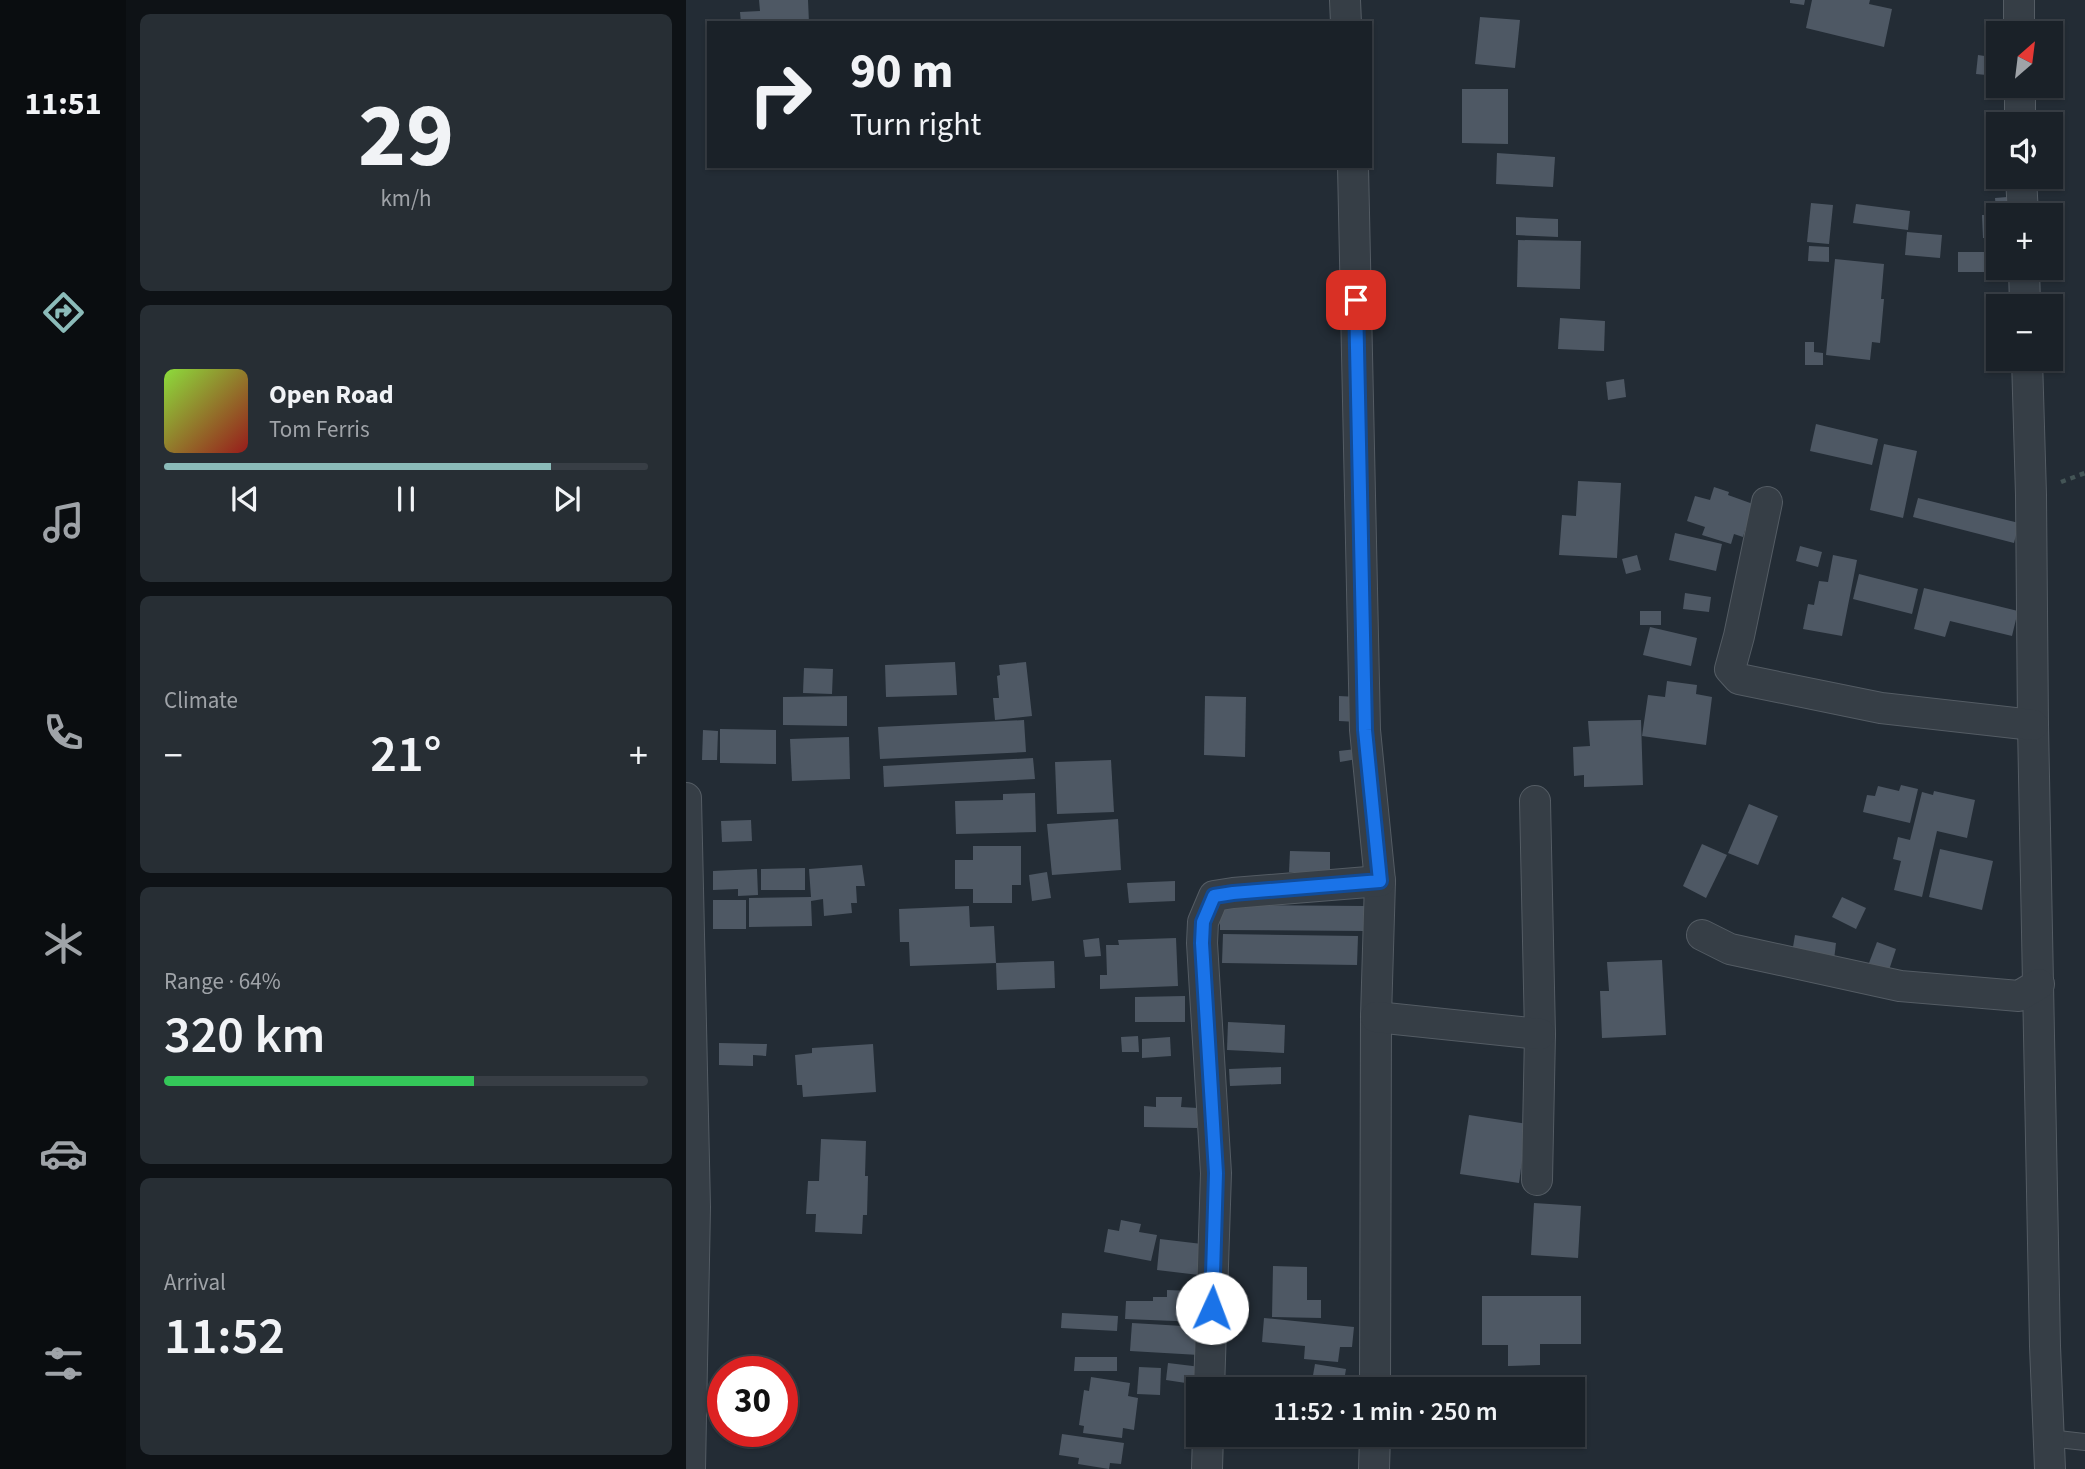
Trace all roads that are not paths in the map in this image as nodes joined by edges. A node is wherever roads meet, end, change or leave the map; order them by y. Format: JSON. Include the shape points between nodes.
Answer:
{"nodes":[{"id":1,"x":1345,"y":0,"type":"edge"},
{"id":2,"x":2018,"y":0,"type":"edge"},
{"id":3,"x":1346,"y":21,"type":"edge"},
{"id":4,"x":2019,"y":21,"type":"edge"},
{"id":5,"x":1353,"y":168,"type":"edge"},
{"id":6,"x":2027,"y":371,"type":"edge"},
{"id":7,"x":1767,"y":502,"type":"dead end"},
{"id":8,"x":2033,"y":725,"type":"junction"},
{"id":9,"x":686,"y":798,"type":"edge"},
{"id":10,"x":1535,"y":802,"type":"dead end"},
{"id":11,"x":1380,"y":881,"type":"junction"},
{"id":12,"x":1702,"y":935,"type":"dead end"},
{"id":13,"x":2039,"y":984,"type":"junction"},
{"id":14,"x":1376,"y":1017,"type":"junction"},
{"id":15,"x":1540,"y":1034,"type":"junction"},
{"id":16,"x":1537,"y":1180,"type":"dead end"},
{"id":17,"x":1209,"y":1377,"type":"edge"},
{"id":18,"x":1375,"y":1377,"type":"edge"},
{"id":19,"x":2049,"y":1438,"type":"junction"},
{"id":20,"x":2085,"y":1442,"type":"edge"},
{"id":21,"x":1208,"y":1447,"type":"edge"},
{"id":22,"x":1375,"y":1447,"type":"edge"},
{"id":23,"x":690,"y":1469,"type":"edge"},
{"id":24,"x":1207,"y":1469,"type":"edge"},
{"id":25,"x":1374,"y":1469,"type":"edge"},
{"id":26,"x":2050,"y":1469,"type":"edge"}],
"edges":[{"from":1,"to":3,"type":"street"},
{"from":2,"to":4,"type":"street"},
{"from":5,"to":11,"type":"street","via":[[1365,730]]},
{"from":6,"to":8,"type":"street"},
{"from":7,"to":8,"type":"street","via":[[1730,669],[1739,679],[1881,708]]},
{"from":8,"to":13,"type":"street"},
{"from":9,"to":23,"type":"street","via":[[695,1207]]},
{"from":10,"to":15,"type":"street"},
{"from":11,"to":14,"type":"street"},
{"from":11,"to":17,"type":"street","via":[[1214,896],[1203,922],[1216,1173]]},
{"from":12,"to":13,"type":"street","via":[[1730,949],[1900,986],[2020,996]]},
{"from":13,"to":19,"type":"street"},
{"from":14,"to":15,"type":"street"},
{"from":14,"to":18,"type":"street"},
{"from":15,"to":16,"type":"street"},
{"from":19,"to":20,"type":"lane"},
{"from":19,"to":26,"type":"street"},
{"from":21,"to":24,"type":"street"},
{"from":22,"to":25,"type":"street"}]}
